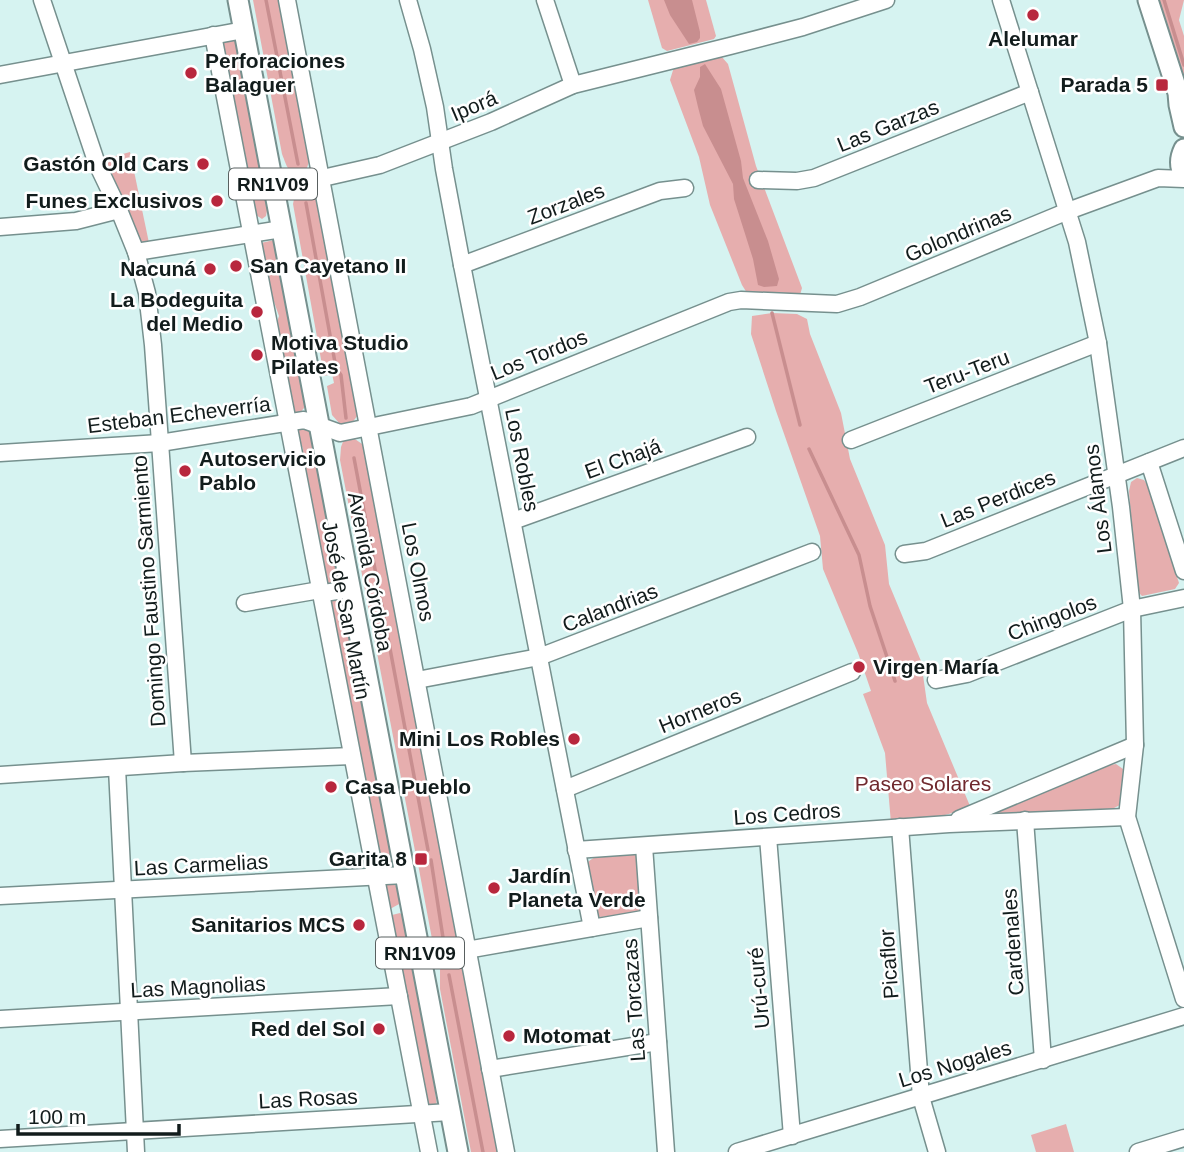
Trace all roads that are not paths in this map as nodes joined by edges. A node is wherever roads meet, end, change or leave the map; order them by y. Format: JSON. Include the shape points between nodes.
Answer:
{"nodes":[{"id":1,"x":42,"y":0,"type":"edge"},
{"id":2,"x":238,"y":0,"type":"edge"},
{"id":3,"x":287,"y":0,"type":"edge"},
{"id":4,"x":408,"y":0,"type":"edge"},
{"id":5,"x":545,"y":0,"type":"edge"},
{"id":6,"x":886,"y":0,"type":"edge"},
{"id":7,"x":1001,"y":0,"type":"edge"},
{"id":8,"x":1148,"y":0,"type":"edge"},
{"id":9,"x":865,"y":3,"type":"edge"},
{"id":10,"x":244,"y":30,"type":"junction"},
{"id":11,"x":213,"y":36,"type":"junction"},
{"id":12,"x":64,"y":63,"type":"junction"},
{"id":13,"x":0,"y":75,"type":"edge"},
{"id":14,"x":573,"y":85,"type":"junction"},
{"id":15,"x":1030,"y":92,"type":"junction"},
{"id":16,"x":1181,"y":98,"type":"edge"},
{"id":17,"x":1184,"y":127,"type":"edge"},
{"id":18,"x":440,"y":143,"type":"junction"},
{"id":19,"x":1183,"y":150,"type":"edge"},
{"id":20,"x":1184,"y":177,"type":"edge"},
{"id":21,"x":321,"y":178,"type":"junction"},
{"id":22,"x":1158,"y":178,"type":"junction"},
{"id":23,"x":758,"y":180,"type":"dead end"},
{"id":24,"x":685,"y":188,"type":"dead end"},
{"id":25,"x":274,"y":189,"type":"junction"},
{"id":26,"x":119,"y":210,"type":"junction"},
{"id":27,"x":1068,"y":211,"type":"junction"},
{"id":28,"x":0,"y":227,"type":"edge"},
{"id":29,"x":282,"y":229,"type":"junction"},
{"id":30,"x":251,"y":234,"type":"junction"},
{"id":31,"x":136,"y":252,"type":"junction"},
{"id":32,"x":462,"y":265,"type":"junction"},
{"id":33,"x":770,"y":302,"type":"joint"},
{"id":34,"x":1098,"y":343,"type":"junction"},
{"id":35,"x":489,"y":398,"type":"junction"},
{"id":36,"x":288,"y":422,"type":"junction"},
{"id":37,"x":320,"y":426,"type":"junction"},
{"id":38,"x":369,"y":427,"type":"junction"},
{"id":39,"x":747,"y":437,"type":"dead end"},
{"id":40,"x":851,"y":440,"type":"dead end"},
{"id":41,"x":160,"y":443,"type":"junction"},
{"id":42,"x":1184,"y":448,"type":"edge"},
{"id":43,"x":0,"y":453,"type":"edge"},
{"id":44,"x":1149,"y":462,"type":"junction"},
{"id":45,"x":1116,"y":474,"type":"junction"},
{"id":46,"x":513,"y":521,"type":"junction"},
{"id":47,"x":812,"y":552,"type":"dead end"},
{"id":48,"x":904,"y":554,"type":"dead end"},
{"id":49,"x":1184,"y":571,"type":"edge"},
{"id":50,"x":350,"y":589,"type":"junction"},
{"id":51,"x":321,"y":593,"type":"junction"},
{"id":52,"x":1184,"y":598,"type":"edge"},
{"id":53,"x":245,"y":603,"type":"dead end"},
{"id":54,"x":1132,"y":609,"type":"junction"},
{"id":55,"x":539,"y":657,"type":"junction"},
{"id":56,"x":852,"y":672,"type":"dead end"},
{"id":57,"x":417,"y":680,"type":"junction"},
{"id":58,"x":936,"y":680,"type":"dead end"},
{"id":59,"x":1135,"y":746,"type":"junction"},
{"id":60,"x":352,"y":756,"type":"junction"},
{"id":61,"x":183,"y":764,"type":"junction"},
{"id":62,"x":117,"y":768,"type":"junction"},
{"id":63,"x":0,"y":775,"type":"edge"},
{"id":64,"x":565,"y":789,"type":"junction"},
{"id":65,"x":1127,"y":817,"type":"junction"},
{"id":66,"x":1025,"y":820,"type":"junction"},
{"id":67,"x":949,"y":824,"type":"junction"},
{"id":68,"x":900,"y":827,"type":"junction"},
{"id":69,"x":768,"y":837,"type":"junction"},
{"id":70,"x":644,"y":846,"type":"junction"},
{"id":71,"x":576,"y":850,"type":"junction"},
{"id":72,"x":405,"y":875,"type":"junction"},
{"id":73,"x":376,"y":876,"type":"junction"},
{"id":74,"x":123,"y":890,"type":"junction"},
{"id":75,"x":0,"y":896,"type":"edge"},
{"id":76,"x":649,"y":918,"type":"junction"},
{"id":77,"x":592,"y":928,"type":"junction"},
{"id":78,"x":468,"y":950,"type":"junction"},
{"id":79,"x":421,"y":958,"type":"junction"},
{"id":80,"x":399,"y":996,"type":"junction"},
{"id":81,"x":1184,"y":999,"type":"edge"},
{"id":82,"x":129,"y":1012,"type":"junction"},
{"id":83,"x":1184,"y":1016,"type":"edge"},
{"id":84,"x":0,"y":1019,"type":"edge"},
{"id":85,"x":658,"y":1042,"type":"junction"},
{"id":86,"x":1043,"y":1060,"type":"junction"},
{"id":87,"x":490,"y":1069,"type":"junction"},
{"id":88,"x":921,"y":1097,"type":"junction"},
{"id":89,"x":450,"y":1112,"type":"junction"},
{"id":90,"x":421,"y":1114,"type":"junction"},
{"id":91,"x":135,"y":1131,"type":"junction"},
{"id":92,"x":792,"y":1136,"type":"junction"},
{"id":93,"x":1184,"y":1138,"type":"edge"},
{"id":94,"x":0,"y":1139,"type":"edge"},
{"id":95,"x":136,"y":1152,"type":"edge"},
{"id":96,"x":429,"y":1152,"type":"edge"},
{"id":97,"x":458,"y":1152,"type":"edge"},
{"id":98,"x":506,"y":1152,"type":"edge"},
{"id":99,"x":666,"y":1152,"type":"edge"},
{"id":100,"x":737,"y":1152,"type":"edge"},
{"id":101,"x":937,"y":1152,"type":"edge"},
{"id":102,"x":1138,"y":1152,"type":"edge"}],
"edges":[{"from":1,"to":12,"type":"street","name":"Domingo Faustino Sarmiento"},
{"from":2,"to":10,"type":"main road","name":"Avenida Córdoba","number":"RN1V09"},
{"from":3,"to":21,"type":"street","name":"Los Olmos"},
{"from":4,"to":18,"type":"street","name":"Los Robles"},
{"from":5,"to":14,"type":"street"},
{"from":6,"to":9,"type":"street","name":"Iporá"},
{"from":7,"to":15,"type":"street","name":"Los Álamos"},
{"from":8,"to":16,"type":"main road"},
{"from":9,"to":14,"type":"street","name":"Iporá","via":[[803,27]]},
{"from":10,"to":11,"type":"street"},
{"from":10,"to":25,"type":"main road","name":"Avenida Córdoba","number":"RN1V09"},
{"from":11,"to":12,"type":"street"},
{"from":11,"to":30,"type":"street","name":"José de San Martín"},
{"from":12,"to":13,"type":"street"},
{"from":12,"to":26,"type":"street","name":"Domingo Faustino Sarmiento","via":[[97,164]]},
{"from":14,"to":18,"type":"street","name":"Iporá"},
{"from":15,"to":23,"type":"street","name":"Las Garzas","via":[[814,178]]},
{"from":15,"to":27,"type":"street","name":"Los Álamos"},
{"from":16,"to":17,"type":"main road","via":[[1178,105]]},
{"from":18,"to":21,"type":"street","name":"Iporá","via":[[380,165]]},
{"from":18,"to":32,"type":"street","name":"Los Robles"},
{"from":19,"to":20,"type":"main road","via":[[1180,164]]},
{"from":19,"to":22,"type":"street","name":"Golondrinas"},
{"from":20,"to":22,"type":"street","name":"Golondrinas"},
{"from":21,"to":25,"type":"street","name":"Iporá"},
{"from":21,"to":38,"type":"street","name":"Los Olmos"},
{"from":22,"to":27,"type":"street","name":"Golondrinas"},
{"from":24,"to":32,"type":"street","name":"Zorzales","via":[[660,191]]},
{"from":25,"to":29,"type":"main road","name":"Avenida Córdoba","number":"RN1V09"},
{"from":26,"to":28,"type":"street","via":[[76,221]]},
{"from":26,"to":31,"type":"street","name":"Domingo Faustino Sarmiento"},
{"from":27,"to":33,"type":"street","name":"Golondrinas","via":[[860,298],[837,304]]},
{"from":27,"to":34,"type":"street","name":"Los Álamos"},
{"from":29,"to":30,"type":"street"},
{"from":29,"to":37,"type":"main road","name":"Avenida Córdoba","number":"RN1V09"},
{"from":30,"to":31,"type":"street"},
{"from":30,"to":36,"type":"street","name":"José de San Martín"},
{"from":31,"to":41,"type":"street","name":"Domingo Faustino Sarmiento","via":[[147,293]]},
{"from":32,"to":35,"type":"street","name":"Los Robles"},
{"from":33,"to":35,"type":"street","name":"Los Tordos","via":[[729,302]]},
{"from":34,"to":40,"type":"street","name":"Teru-Teru"},
{"from":34,"to":45,"type":"street","name":"Los Álamos"},
{"from":35,"to":38,"type":"street","name":"Los Tordos"},
{"from":35,"to":46,"type":"street","name":"Los Robles"},
{"from":36,"to":37,"type":"street","name":"Esteban Echeverría","via":[[304,420]]},
{"from":36,"to":41,"type":"street","name":"Esteban Echeverría"},
{"from":36,"to":51,"type":"street","name":"José de San Martín"},
{"from":37,"to":38,"type":"street","name":"Los Tordos","via":[[340,433]]},
{"from":37,"to":50,"type":"main road","name":"Avenida Córdoba","number":"RN1V09"},
{"from":38,"to":57,"type":"street","name":"Los Olmos"},
{"from":39,"to":46,"type":"street","name":"El Chajá"},
{"from":41,"to":43,"type":"street","name":"Esteban Echeverría"},
{"from":41,"to":61,"type":"street","name":"Domingo Faustino Sarmiento"},
{"from":42,"to":44,"type":"street","name":"Las Perdices"},
{"from":44,"to":45,"type":"street","name":"Las Perdices"},
{"from":44,"to":49,"type":"street"},
{"from":45,"to":48,"type":"street","name":"Las Perdices","via":[[926,551]]},
{"from":45,"to":54,"type":"street","name":"Los Álamos"},
{"from":46,"to":55,"type":"street","name":"Los Robles"},
{"from":47,"to":55,"type":"street","name":"Calandrias"},
{"from":50,"to":51,"type":"street"},
{"from":50,"to":72,"type":"main road","name":"Avenida Córdoba","number":"RN1V09"},
{"from":51,"to":53,"type":"street"},
{"from":51,"to":60,"type":"street","name":"José de San Martín"},
{"from":52,"to":54,"type":"street","name":"Chingolos"},
{"from":54,"to":58,"type":"street","name":"Chingolos","via":[[967,674]]},
{"from":54,"to":59,"type":"street","name":"Los Álamos"},
{"from":55,"to":57,"type":"street","name":"Calandrias"},
{"from":55,"to":64,"type":"street","name":"Los Robles"},
{"from":56,"to":64,"type":"street","name":"Horneros"},
{"from":57,"to":78,"type":"street","name":"Los Olmos"},
{"from":59,"to":65,"type":"street","name":"Los Álamos"},
{"from":59,"to":67,"type":"street"},
{"from":60,"to":61,"type":"street"},
{"from":60,"to":73,"type":"street","name":"José de San Martín"},
{"from":61,"to":62,"type":"street"},
{"from":62,"to":63,"type":"street"},
{"from":62,"to":74,"type":"street"},
{"from":64,"to":71,"type":"street","name":"Los Robles"},
{"from":65,"to":66,"type":"street","name":"Los Cedros"},
{"from":65,"to":81,"type":"street","name":"Los Álamos"},
{"from":66,"to":67,"type":"street","name":"Los Cedros"},
{"from":66,"to":86,"type":"street","name":"Cardenales"},
{"from":67,"to":68,"type":"street","name":"Los Cedros"},
{"from":68,"to":69,"type":"street","name":"Los Cedros"},
{"from":68,"to":88,"type":"street","name":"Picaflor"},
{"from":69,"to":70,"type":"street","name":"Los Cedros"},
{"from":69,"to":92,"type":"street","name":"Urú-curé"},
{"from":70,"to":71,"type":"street","name":"Los Cedros"},
{"from":70,"to":76,"type":"street","name":"Las Torcazas"},
{"from":71,"to":77,"type":"street","name":"Los Robles"},
{"from":72,"to":73,"type":"street","name":"Las Carmelias"},
{"from":72,"to":79,"type":"main road","name":"Avenida Córdoba","number":"RN1V09"},
{"from":73,"to":74,"type":"street","name":"Las Carmelias"},
{"from":73,"to":80,"type":"street","name":"José de San Martín"},
{"from":74,"to":75,"type":"street","name":"Las Carmelias"},
{"from":74,"to":82,"type":"street"},
{"from":76,"to":77,"type":"street"},
{"from":76,"to":85,"type":"street","name":"Las Torcazas"},
{"from":77,"to":78,"type":"street"},
{"from":78,"to":79,"type":"street"},
{"from":78,"to":87,"type":"street","name":"Los Olmos"},
{"from":79,"to":89,"type":"main road","name":"Avenida Córdoba","number":"RN1V09"},
{"from":80,"to":82,"type":"street","name":"Las Magnolias"},
{"from":80,"to":90,"type":"street","name":"José de San Martín"},
{"from":82,"to":84,"type":"street","name":"Las Magnolias"},
{"from":82,"to":91,"type":"street"},
{"from":83,"to":86,"type":"street","name":"Los Nogales"},
{"from":85,"to":87,"type":"street"},
{"from":85,"to":99,"type":"street","name":"Las Torcazas"},
{"from":86,"to":88,"type":"street","name":"Los Nogales"},
{"from":87,"to":98,"type":"street","name":"Los Olmos"},
{"from":88,"to":92,"type":"street","name":"Los Nogales"},
{"from":88,"to":101,"type":"street","name":"Picaflor"},
{"from":89,"to":90,"type":"street","name":"Las Rosas"},
{"from":89,"to":97,"type":"main road","name":"Avenida Córdoba","number":"RN1V09"},
{"from":90,"to":91,"type":"street","name":"Las Rosas"},
{"from":90,"to":96,"type":"street","name":"José de San Martín"},
{"from":91,"to":94,"type":"street","name":"Las Rosas"},
{"from":91,"to":95,"type":"street"},
{"from":92,"to":100,"type":"street","name":"Los Nogales"},
{"from":93,"to":102,"type":"street"}]}
